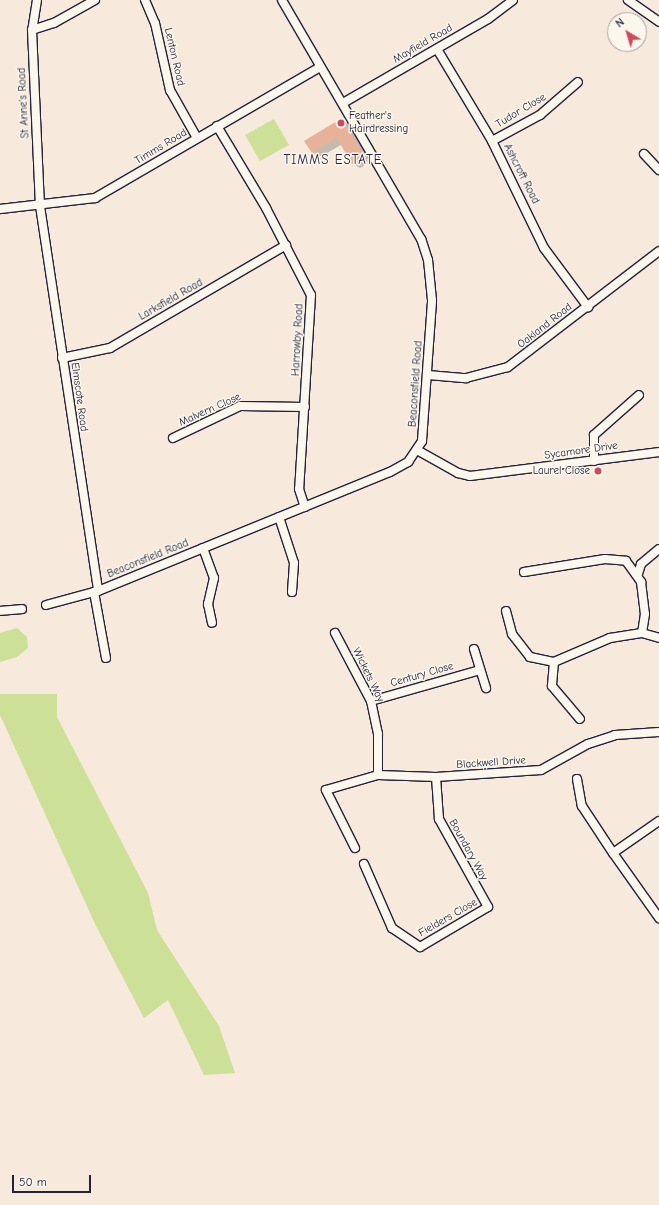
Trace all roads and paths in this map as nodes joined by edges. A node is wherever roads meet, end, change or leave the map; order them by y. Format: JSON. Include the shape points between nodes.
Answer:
{"nodes":[{"id":1,"x":37,"y":0,"type":"edge"},
{"id":2,"x":95,"y":0,"type":"edge"},
{"id":3,"x":145,"y":0,"type":"edge"},
{"id":4,"x":282,"y":0,"type":"edge"},
{"id":5,"x":512,"y":0,"type":"edge"},
{"id":6,"x":628,"y":0,"type":"edge"},
{"id":7,"x":659,"y":22,"type":"edge"},
{"id":8,"x":32,"y":30,"type":"junction"},
{"id":9,"x":437,"y":49,"type":"junction"},
{"id":10,"x":320,"y":67,"type":"junction"},
{"id":11,"x":578,"y":82,"type":"dead end"},
{"id":12,"x":342,"y":103,"type":"junction"},
{"id":13,"x":217,"y":126,"type":"junction"},
{"id":14,"x":197,"y":138,"type":"junction"},
{"id":15,"x":492,"y":141,"type":"junction"},
{"id":16,"x":644,"y":154,"type":"dead end"},
{"id":17,"x":659,"y":170,"type":"edge"},
{"id":18,"x":40,"y":206,"type":"junction"},
{"id":19,"x":0,"y":209,"type":"edge"},
{"id":20,"x":286,"y":245,"type":"junction"},
{"id":21,"x":659,"y":251,"type":"edge"},
{"id":22,"x":588,"y":307,"type":"junction"},
{"id":23,"x":62,"y":358,"type":"junction"},
{"id":24,"x":428,"y":375,"type":"junction"},
{"id":25,"x":639,"y":395,"type":"dead end"},
{"id":26,"x":305,"y":407,"type":"junction"},
{"id":27,"x":173,"y":438,"type":"dead end"},
{"id":28,"x":417,"y":450,"type":"junction"},
{"id":29,"x":659,"y":452,"type":"edge"},
{"id":30,"x":594,"y":461,"type":"junction"},
{"id":31,"x":305,"y":507,"type":"junction"},
{"id":32,"x":279,"y":517,"type":"junction"},
{"id":33,"x":203,"y":548,"type":"junction"},
{"id":34,"x":659,"y":549,"type":"edge"},
{"id":35,"x":524,"y":572,"type":"dead end"},
{"id":36,"x":638,"y":574,"type":"junction"},
{"id":37,"x":96,"y":591,"type":"junction"},
{"id":38,"x":292,"y":592,"type":"dead end"},
{"id":39,"x":46,"y":605,"type":"dead end"},
{"id":40,"x":22,"y":609,"type":"dead end"},
{"id":41,"x":0,"y":611,"type":"edge"},
{"id":42,"x":506,"y":611,"type":"dead end"},
{"id":43,"x":212,"y":623,"type":"dead end"},
{"id":44,"x":335,"y":633,"type":"dead end"},
{"id":45,"x":642,"y":633,"type":"junction"},
{"id":46,"x":659,"y":638,"type":"edge"},
{"id":47,"x":474,"y":649,"type":"dead end"},
{"id":48,"x":106,"y":658,"type":"dead end"},
{"id":49,"x":554,"y":662,"type":"junction"},
{"id":50,"x":480,"y":670,"type":"junction"},
{"id":51,"x":486,"y":688,"type":"dead end"},
{"id":52,"x":371,"y":701,"type":"junction"},
{"id":53,"x":580,"y":719,"type":"dead end"},
{"id":54,"x":659,"y":732,"type":"edge"},
{"id":55,"x":378,"y":775,"type":"junction"},
{"id":56,"x":436,"y":777,"type":"junction"},
{"id":57,"x":577,"y":778,"type":"dead end"},
{"id":58,"x":659,"y":821,"type":"edge"},
{"id":59,"x":355,"y":848,"type":"dead end"},
{"id":60,"x":613,"y":853,"type":"junction"},
{"id":61,"x":364,"y":864,"type":"dead end"},
{"id":62,"x":488,"y":907,"type":"joint"},
{"id":63,"x":659,"y":918,"type":"edge"}],
"edges":[{"from":1,"to":8,"type":"street","name":"St Anne's Road"},
{"from":2,"to":8,"type":"street","via":[[54,24]]},
{"from":3,"to":14,"type":"street","name":"Lenton Road","via":[[155,23],[170,90]]},
{"from":4,"to":10,"type":"street"},
{"from":5,"to":9,"type":"street","name":"Mayfield Road"},
{"from":6,"to":7,"type":"street"},
{"from":8,"to":18,"type":"street","name":"St Anne's Road"},
{"from":9,"to":12,"type":"street","name":"Mayfield Road"},
{"from":9,"to":15,"type":"street","name":"Ashcroft Road"},
{"from":10,"to":12,"type":"street","name":"Beaconsfield Road"},
{"from":10,"to":13,"type":"street","name":"Timms Road"},
{"from":11,"to":15,"type":"street","name":"Tudor Close","via":[[540,115]]},
{"from":12,"to":24,"type":"street","name":"Beaconsfield Road","via":[[420,239],[428,260],[432,300]]},
{"from":13,"to":14,"type":"street","name":"Timms Road"},
{"from":13,"to":20,"type":"street","name":"Harrowby Road"},
{"from":14,"to":18,"type":"street","name":"Timms Road","via":[[95,198]]},
{"from":15,"to":22,"type":"street","name":"Ashcroft Road","via":[[544,248]]},
{"from":16,"to":17,"type":"street"},
{"from":18,"to":19,"type":"street","name":"Timms Road"},
{"from":18,"to":23,"type":"street","name":"Elmscote Road"},
{"from":20,"to":23,"type":"street","name":"Larksfield Road","via":[[110,348]]},
{"from":20,"to":26,"type":"street","name":"Harrowby Road","via":[[311,295]]},
{"from":21,"to":22,"type":"street","name":"Oakland Road"},
{"from":22,"to":24,"type":"street","name":"Oakland Road","via":[[508,367],[466,378]]},
{"from":23,"to":37,"type":"street","name":"Elmscote Road"},
{"from":24,"to":28,"type":"street","name":"Beaconsfield Road","via":[[425,429]]},
{"from":25,"to":30,"type":"street","via":[[594,435]]},
{"from":26,"to":27,"type":"street","name":"Malvern Close","via":[[240,406]]},
{"from":26,"to":31,"type":"street","name":"Harrowby Road","via":[[299,489]]},
{"from":28,"to":30,"type":"street","name":"Sycamore Drive","via":[[458,473],[470,476]]},
{"from":28,"to":31,"type":"street","name":"Beaconsfield Road","via":[[401,467]]},
{"from":29,"to":30,"type":"street","name":"Sycamore Drive"},
{"from":31,"to":32,"type":"street","name":"Beaconsfield Road"},
{"from":32,"to":33,"type":"street","name":"Beaconsfield Road"},
{"from":32,"to":38,"type":"street","via":[[294,563]]},
{"from":33,"to":37,"type":"street","name":"Beaconsfield Road"},
{"from":33,"to":43,"type":"street","via":[[214,578],[208,604]]},
{"from":34,"to":36,"type":"street","via":[[641,564]]},
{"from":35,"to":36,"type":"street","via":[[617,558],[626,561]]},
{"from":36,"to":45,"type":"street","via":[[643,596]]},
{"from":37,"to":39,"type":"street","name":"Beaconsfield Road"},
{"from":37,"to":48,"type":"street","name":"Elmscote Road"},
{"from":40,"to":41,"type":"street"},
{"from":42,"to":49,"type":"street","via":[[512,634],[522,649],[530,657]]},
{"from":44,"to":52,"type":"street","name":"Wickets Way"},
{"from":45,"to":46,"type":"street"},
{"from":45,"to":49,"type":"street","via":[[586,645]]},
{"from":47,"to":50,"type":"street"},
{"from":49,"to":53,"type":"street","via":[[552,686]]},
{"from":50,"to":51,"type":"street"},
{"from":50,"to":52,"type":"street","name":"Century Close"},
{"from":52,"to":55,"type":"street","name":"Wickets Way","via":[[378,734]]},
{"from":54,"to":56,"type":"street","name":"Blackwell Drive","via":[[615,735],[588,744],[541,770]]},
{"from":55,"to":56,"type":"street","name":"Blackwell Drive"},
{"from":55,"to":59,"type":"street","name":"Blackwell Drive","via":[[326,790]]},
{"from":56,"to":62,"type":"street","name":"Boundary Way","via":[[438,819]]},
{"from":57,"to":60,"type":"street","via":[[582,806]]},
{"from":58,"to":60,"type":"street"},
{"from":60,"to":63,"type":"street"},
{"from":61,"to":62,"type":"street","name":"Fielders Close","via":[[392,928],[420,947]]}]}
